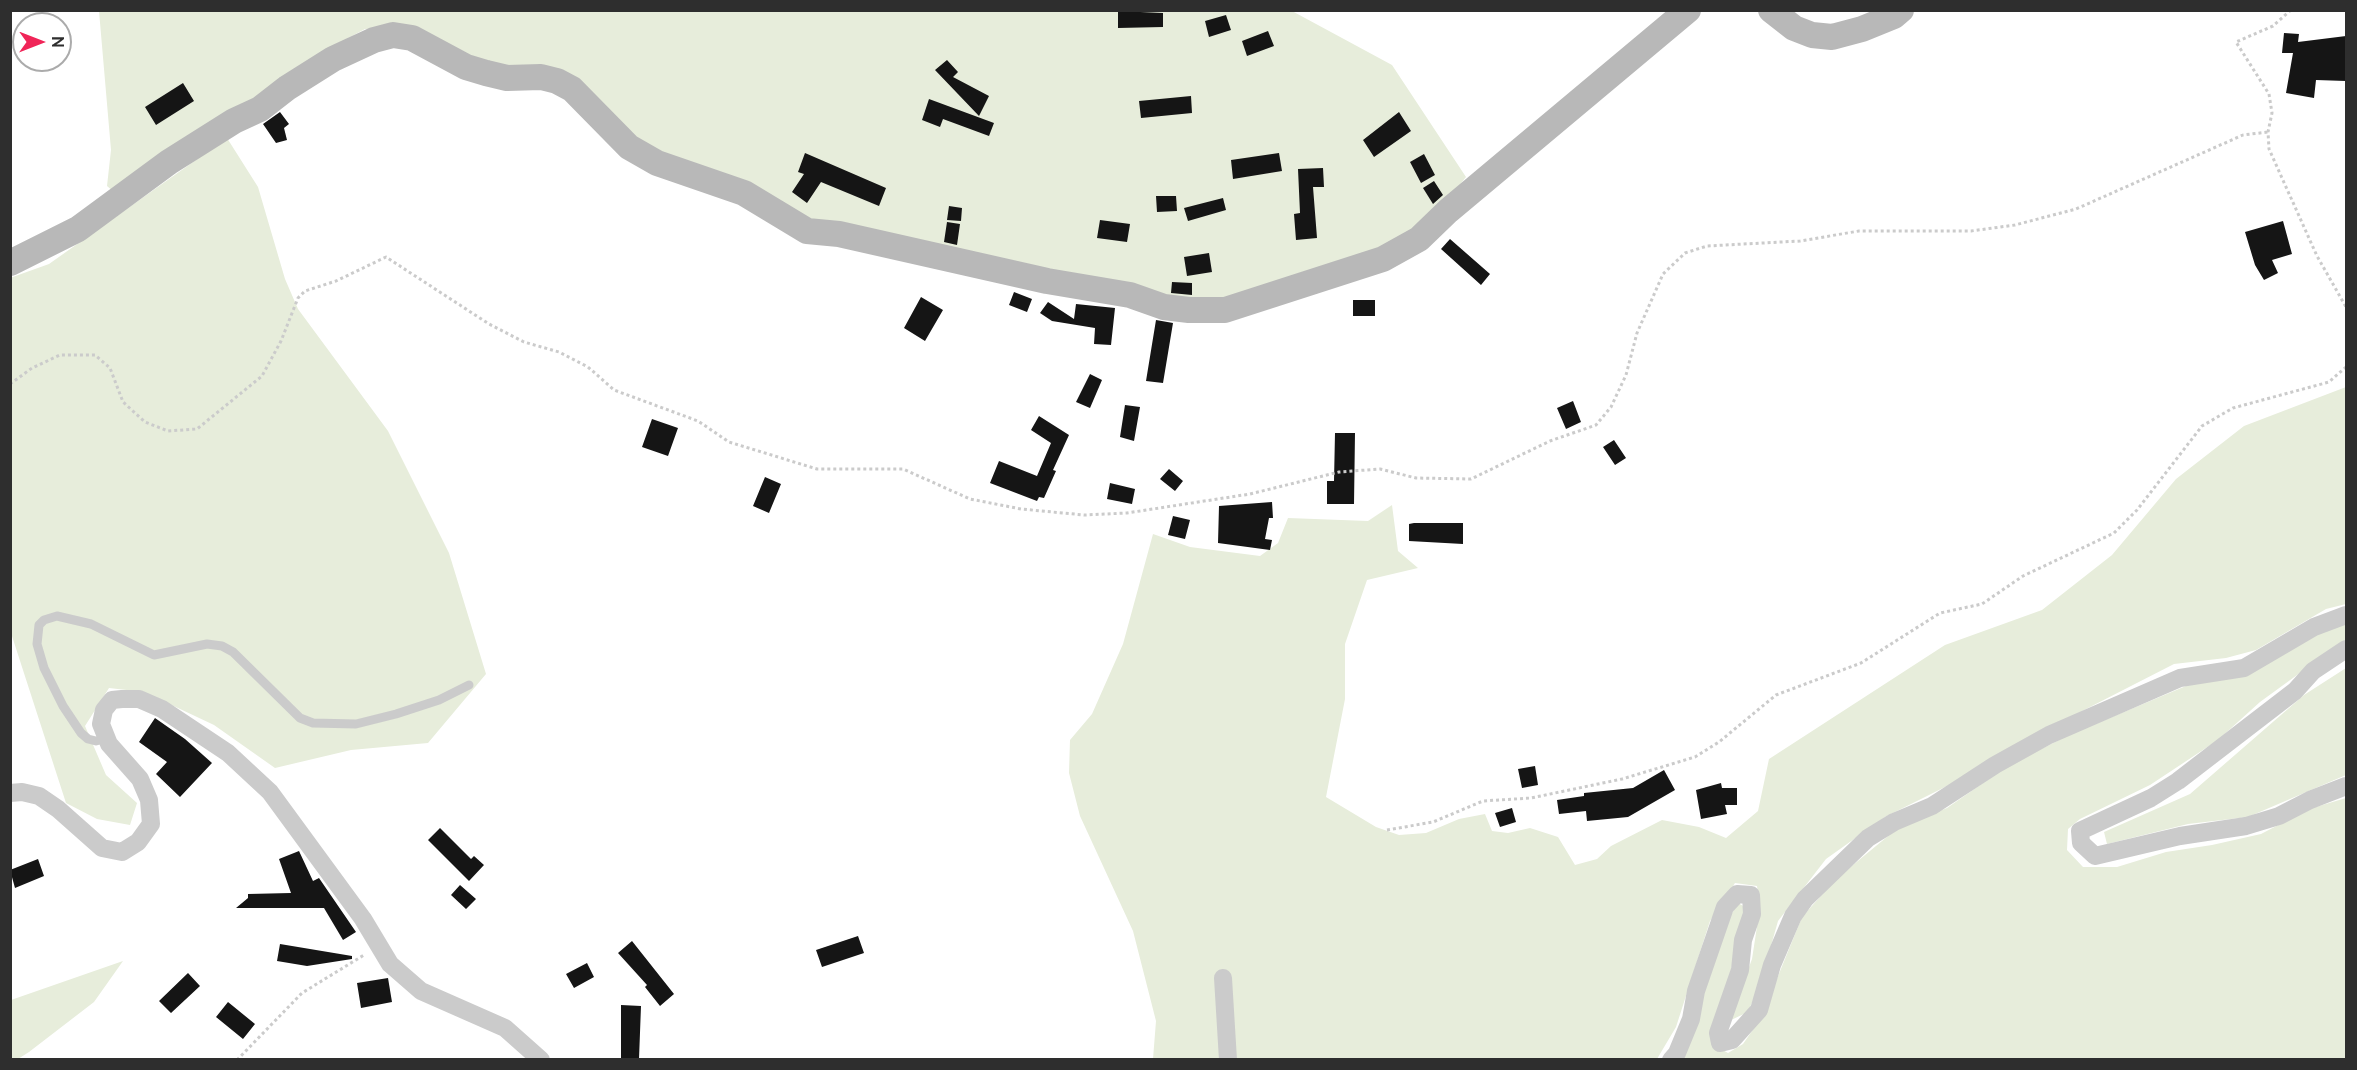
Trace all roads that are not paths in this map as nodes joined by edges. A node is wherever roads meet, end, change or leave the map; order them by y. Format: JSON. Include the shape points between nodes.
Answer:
{"nodes":[{"id":1,"x":1688,"y":10,"type":"edge"},
{"id":2,"x":1771,"y":10,"type":"edge"},
{"id":3,"x":1901,"y":10,"type":"edge"},
{"id":4,"x":10,"y":263,"type":"edge"},
{"id":5,"x":2346,"y":615,"type":"edge"},
{"id":6,"x":2346,"y":649,"type":"edge"},
{"id":7,"x":469,"y":684,"type":"dead end"},
{"id":8,"x":107,"y":738,"type":"junction"},
{"id":9,"x":2346,"y":786,"type":"edge"},
{"id":10,"x":10,"y":793,"type":"edge"},
{"id":11,"x":1223,"y":978,"type":"dead end"},
{"id":12,"x":541,"y":1059,"type":"edge"},
{"id":13,"x":1228,"y":1059,"type":"edge"},
{"id":14,"x":1671,"y":1059,"type":"edge"}],
"edges":[{"from":1,"to":4,"type":"street","via":[[1419,239],[1383,258],[1225,310],[1164,307],[1130,295],[1047,281],[839,234],[807,231],[744,193],[657,163],[629,147],[572,89],[557,81],[486,73],[466,67],[412,38],[393,35],[333,59],[260,109],[168,162],[78,229]]},
{"from":2,"to":3,"type":"street","via":[[1794,28],[1832,37],[1862,29]]},
{"from":5,"to":14,"type":"street","via":[[2314,627],[2244,668],[2180,678],[2049,735],[1932,806],[1893,822],[1868,838],[1804,899],[1783,939],[1759,1010],[1732,1040],[1720,1043],[1718,1033],[1740,970],[1743,940],[1752,914],[1751,895],[1737,894],[1725,907],[1696,991],[1691,1019]]},
{"from":6,"to":9,"type":"street","via":[[2313,671],[2295,691],[2178,781],[2080,831],[2081,843],[2095,856],[2180,836],[2246,826]]},
{"from":7,"to":8,"type":"lane","via":[[439,700],[366,722],[334,726],[313,723],[300,718],[234,652],[222,646],[207,644],[154,655],[91,624],[57,616],[44,620],[39,625],[37,644],[63,706],[81,734],[96,741]]},
{"from":8,"to":10,"type":"street","via":[[140,778],[149,800],[151,824],[138,842],[122,852],[102,848],[39,796]]},
{"from":8,"to":12,"type":"street","via":[[101,724],[104,710],[112,700],[139,699],[162,709],[228,753],[270,792],[363,919],[390,964],[421,991],[505,1028]]},
{"from":11,"to":13,"type":"street"}]}
